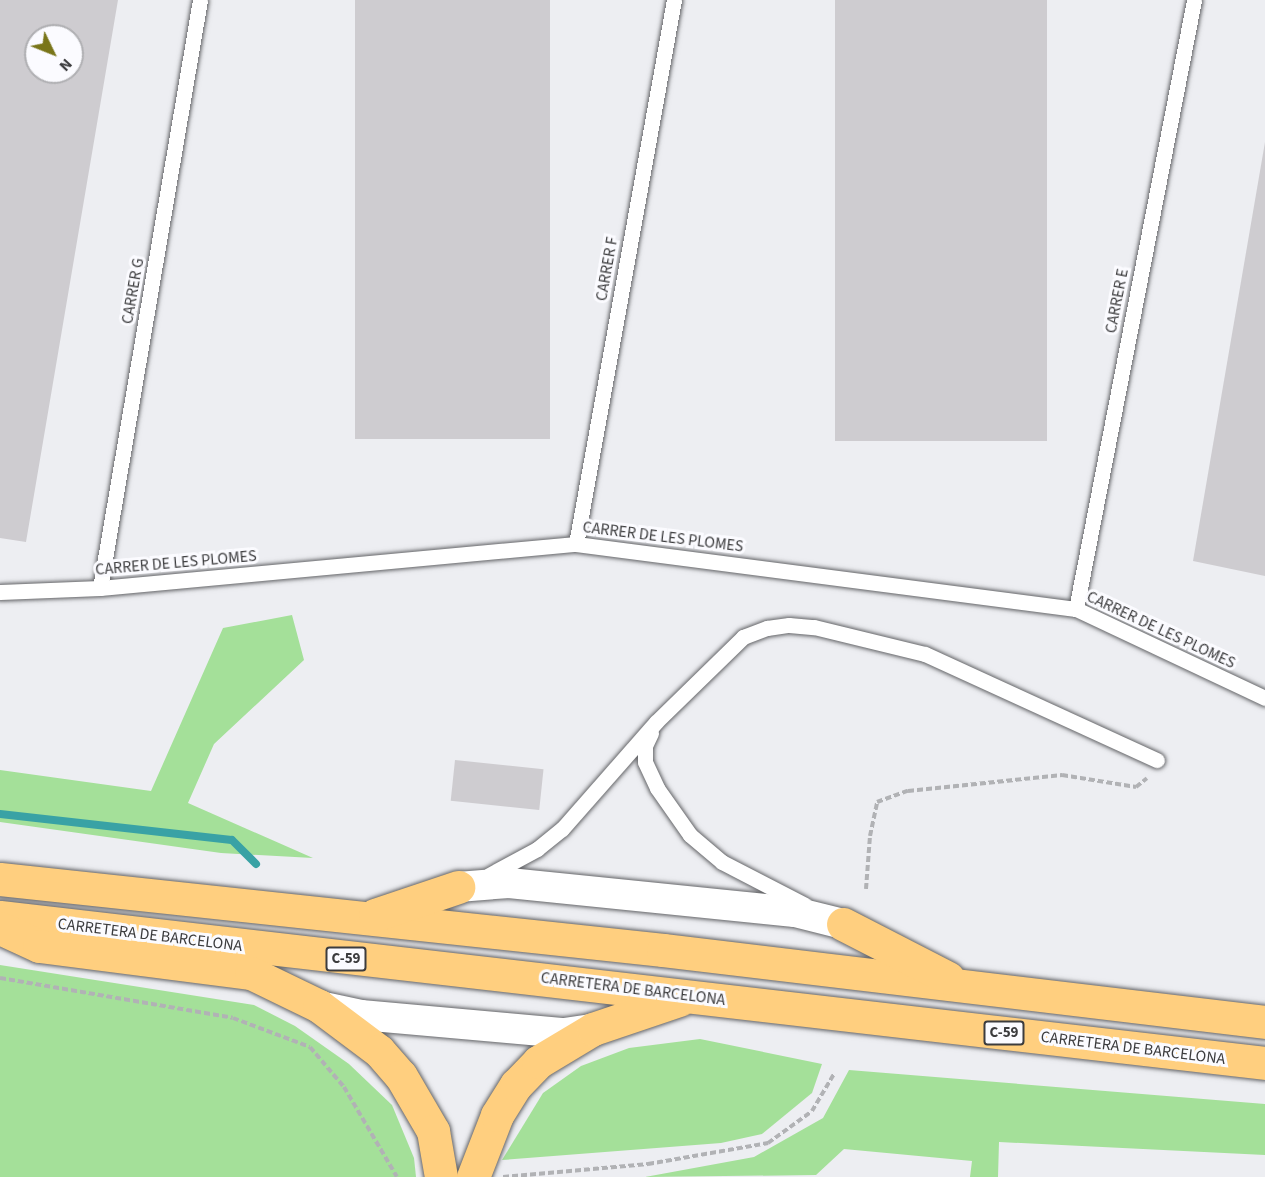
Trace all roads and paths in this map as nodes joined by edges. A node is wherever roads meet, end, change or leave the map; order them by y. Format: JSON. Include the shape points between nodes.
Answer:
{"nodes":[{"id":1,"x":200,"y":0,"type":"edge"},
{"id":2,"x":674,"y":0,"type":"edge"},
{"id":3,"x":1194,"y":0,"type":"edge"},
{"id":4,"x":576,"y":544,"type":"junction"},
{"id":5,"x":100,"y":588,"type":"junction"},
{"id":6,"x":0,"y":592,"type":"edge"},
{"id":7,"x":1076,"y":609,"type":"junction"},
{"id":8,"x":1265,"y":698,"type":"edge"},
{"id":9,"x":656,"y":722,"type":"junction"},
{"id":10,"x":1157,"y":760,"type":"joint"},
{"id":11,"x":0,"y":879,"type":"edge"},
{"id":12,"x":458,"y":887,"type":"junction"},
{"id":13,"x":866,"y":889,"type":"dead end"},
{"id":14,"x":0,"y":917,"type":"edge"},
{"id":15,"x":359,"y":920,"type":"junction"},
{"id":16,"x":843,"y":924,"type":"junction"},
{"id":17,"x":0,"y":928,"type":"edge"},
{"id":18,"x":0,"y":978,"type":"edge"},
{"id":19,"x":966,"y":988,"type":"junction"},
{"id":20,"x":693,"y":996,"type":"junction"},
{"id":21,"x":319,"y":1006,"type":"junction"},
{"id":22,"x":1265,"y":1022,"type":"edge"},
{"id":23,"x":593,"y":1029,"type":"junction"},
{"id":24,"x":1265,"y":1063,"type":"edge"},
{"id":25,"x":834,"y":1074,"type":"dead end"},
{"id":26,"x":396,"y":1177,"type":"edge"},
{"id":27,"x":441,"y":1177,"type":"edge"},
{"id":28,"x":473,"y":1177,"type":"edge"},
{"id":29,"x":503,"y":1177,"type":"edge"}],
"edges":[{"from":1,"to":5,"type":"lane","name":"CARRER G"},
{"from":2,"to":4,"type":"lane","name":"CARRER F"},
{"from":3,"to":7,"type":"lane","name":"CARRER E"},
{"from":4,"to":5,"type":"lane","name":"CARRER DE LES PLOMES"},
{"from":4,"to":7,"type":"lane","name":"CARRER DE LES PLOMES"},
{"from":5,"to":6,"type":"lane","name":"CARRER DE LES PLOMES"},
{"from":7,"to":8,"type":"lane","name":"CARRER DE LES PLOMES"},
{"from":9,"to":10,"type":"lane","via":[[743,637],[789,625],[926,654]]},
{"from":9,"to":12,"type":"lane","via":[[562,829],[504,869]]},
{"from":9,"to":16,"type":"lane","via":[[645,746],[645,762],[657,788],[690,835],[722,862]]},
{"from":10,"to":13,"type":"path","via":[[1151,776],[1136,788],[1062,775],[908,791],[878,802],[870,836]]},
{"from":11,"to":15,"type":"highway"},
{"from":12,"to":15,"type":"highway"},
{"from":12,"to":16,"type":"street","via":[[509,883],[795,912]]},
{"from":14,"to":20,"type":"highway","name":"CARRETERA DE BARCELONA","number":"C-59"},
{"from":15,"to":19,"type":"highway","via":[[663,950]]},
{"from":16,"to":19,"type":"highway"},
{"from":17,"to":21,"type":"highway","via":[[39,945],[251,972]]},
{"from":18,"to":26,"type":"path","via":[[233,1018],[310,1047],[344,1087]]},
{"from":19,"to":22,"type":"highway"},
{"from":20,"to":23,"type":"highway"},
{"from":20,"to":24,"type":"highway","name":"CARRETERA DE BARCELONA","number":"C-59"},
{"from":21,"to":23,"type":"street","via":[[361,1015],[564,1033]]},
{"from":21,"to":27,"type":"highway","via":[[372,1045],[401,1076],[433,1131]]},
{"from":23,"to":28,"type":"highway","via":[[538,1062],[516,1085],[497,1115]]},
{"from":25,"to":29,"type":"path","via":[[812,1112],[768,1143],[648,1164]]}]}
